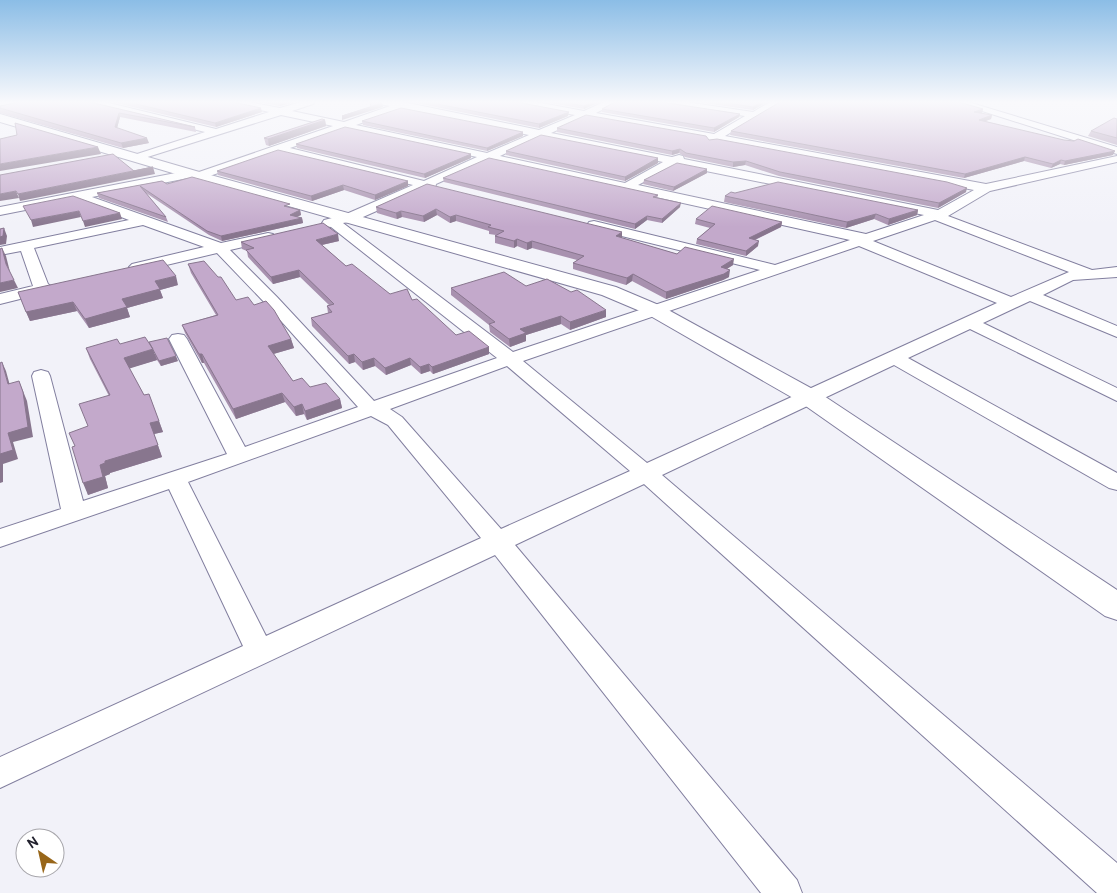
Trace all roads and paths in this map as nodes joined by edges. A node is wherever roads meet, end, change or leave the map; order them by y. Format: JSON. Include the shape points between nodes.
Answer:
{"nodes":[{"id":1,"x":92,"y":144,"type":"edge"},
{"id":2,"x":174,"y":144,"type":"edge"},
{"id":3,"x":290,"y":144,"type":"edge"},
{"id":4,"x":427,"y":144,"type":"edge"},
{"id":5,"x":517,"y":144,"type":"edge"},
{"id":6,"x":590,"y":144,"type":"edge"},
{"id":7,"x":704,"y":144,"type":"edge"},
{"id":8,"x":752,"y":144,"type":"edge"},
{"id":9,"x":1093,"y":144,"type":"edge"},
{"id":10,"x":278,"y":148,"type":"junction"},
{"id":11,"x":1117,"y":151,"type":"edge"},
{"id":12,"x":133,"y":155,"type":"junction"},
{"id":13,"x":487,"y":157,"type":"junction"},
{"id":14,"x":98,"y":159,"type":"edge"},
{"id":15,"x":1117,"y":159,"type":"edge"},
{"id":16,"x":675,"y":160,"type":"junction"},
{"id":17,"x":194,"y":175,"type":"junction"},
{"id":18,"x":426,"y":185,"type":"junction"},
{"id":19,"x":626,"y":187,"type":"junction"},
{"id":20,"x":986,"y":188,"type":"junction"},
{"id":21,"x":446,"y":190,"type":"edge"},
{"id":22,"x":77,"y":196,"type":"junction"},
{"id":23,"x":0,"y":211,"type":"edge"},
{"id":24,"x":938,"y":215,"type":"junction"},
{"id":25,"x":147,"y":220,"type":"junction"},
{"id":26,"x":332,"y":222,"type":"junction"},
{"id":27,"x":581,"y":222,"type":"edge"},
{"id":28,"x":286,"y":233,"type":"edge"},
{"id":29,"x":864,"y":240,"type":"junction"},
{"id":30,"x":26,"y":246,"type":"junction"},
{"id":31,"x":220,"y":248,"type":"junction"},
{"id":32,"x":0,"y":251,"type":"edge"},
{"id":33,"x":775,"y":269,"type":"junction"},
{"id":34,"x":126,"y":270,"type":"edge"},
{"id":35,"x":1107,"y":274,"type":"edge"},
{"id":36,"x":61,"y":285,"type":"edge"},
{"id":37,"x":42,"y":289,"type":"junction"},
{"id":38,"x":1030,"y":295,"type":"junction"},
{"id":39,"x":0,"y":299,"type":"edge"},
{"id":40,"x":1011,"y":303,"type":"junction"},
{"id":41,"x":654,"y":310,"type":"junction"},
{"id":42,"x":970,"y":323,"type":"junction"},
{"id":43,"x":1117,"y":332,"type":"edge"},
{"id":44,"x":178,"y":339,"type":"dead end"},
{"id":45,"x":894,"y":358,"type":"junction"},
{"id":46,"x":510,"y":359,"type":"junction"},
{"id":47,"x":41,"y":376,"type":"dead end"},
{"id":48,"x":1117,"y":395,"type":"edge"},
{"id":49,"x":809,"y":397,"type":"junction"},
{"id":50,"x":370,"y":409,"type":"junction"},
{"id":51,"x":239,"y":457,"type":"junction"},
{"id":52,"x":646,"y":473,"type":"junction"},
{"id":53,"x":175,"y":478,"type":"junction"},
{"id":54,"x":1117,"y":483,"type":"edge"},
{"id":55,"x":74,"y":512,"type":"junction"},
{"id":56,"x":0,"y":538,"type":"edge"},
{"id":57,"x":498,"y":542,"type":"junction"},
{"id":58,"x":1117,"y":607,"type":"edge"},
{"id":59,"x":260,"y":652,"type":"junction"},
{"id":60,"x":0,"y":773,"type":"edge"},
{"id":61,"x":1117,"y":887,"type":"edge"},
{"id":62,"x":784,"y":893,"type":"edge"}],
"edges":[{"from":1,"to":12,"type":"street"},
{"from":2,"to":12,"type":"street"},
{"from":3,"to":10,"type":"street"},
{"from":4,"to":13,"type":"street"},
{"from":5,"to":13,"type":"street"},
{"from":6,"to":16,"type":"street"},
{"from":7,"to":16,"type":"street"},
{"from":8,"to":20,"type":"street"},
{"from":9,"to":11,"type":"street"},
{"from":10,"to":17,"type":"street"},
{"from":10,"to":18,"type":"street"},
{"from":12,"to":14,"type":"street"},
{"from":12,"to":17,"type":"street"},
{"from":13,"to":18,"type":"street"},
{"from":13,"to":19,"type":"street"},
{"from":15,"to":20,"type":"street"},
{"from":16,"to":19,"type":"street"},
{"from":16,"to":24,"type":"street"},
{"from":17,"to":22,"type":"street"},
{"from":17,"to":26,"type":"street"},
{"from":18,"to":21,"type":"street"},
{"from":18,"to":26,"type":"street"},
{"from":19,"to":29,"type":"street"},
{"from":20,"to":24,"type":"street"},
{"from":22,"to":23,"type":"street"},
{"from":22,"to":25,"type":"street"},
{"from":24,"to":29,"type":"street"},
{"from":24,"to":35,"type":"street"},
{"from":25,"to":30,"type":"street"},
{"from":25,"to":31,"type":"street"},
{"from":26,"to":41,"type":"street","via":[[609,291]]},
{"from":26,"to":46,"type":"street"},
{"from":27,"to":33,"type":"street"},
{"from":28,"to":31,"type":"street"},
{"from":29,"to":33,"type":"street"},
{"from":29,"to":40,"type":"street"},
{"from":30,"to":32,"type":"street"},
{"from":30,"to":37,"type":"street"},
{"from":31,"to":34,"type":"street"},
{"from":31,"to":50,"type":"street"},
{"from":33,"to":41,"type":"street"},
{"from":35,"to":38,"type":"street","via":[[1070,276]]},
{"from":36,"to":37,"type":"street"},
{"from":37,"to":39,"type":"street"},
{"from":38,"to":40,"type":"street"},
{"from":38,"to":43,"type":"street"},
{"from":40,"to":42,"type":"street"},
{"from":41,"to":46,"type":"street"},
{"from":41,"to":49,"type":"street"},
{"from":42,"to":45,"type":"street"},
{"from":42,"to":48,"type":"street"},
{"from":44,"to":51,"type":"street"},
{"from":45,"to":49,"type":"street"},
{"from":45,"to":54,"type":"street"},
{"from":46,"to":50,"type":"street"},
{"from":46,"to":52,"type":"street"},
{"from":47,"to":55,"type":"street"},
{"from":49,"to":52,"type":"street"},
{"from":49,"to":58,"type":"street"},
{"from":50,"to":51,"type":"street"},
{"from":50,"to":57,"type":"street","via":[[394,421]]},
{"from":51,"to":53,"type":"street"},
{"from":52,"to":57,"type":"street"},
{"from":52,"to":61,"type":"street"},
{"from":53,"to":55,"type":"street"},
{"from":53,"to":59,"type":"street"},
{"from":55,"to":56,"type":"street"},
{"from":57,"to":59,"type":"street"},
{"from":57,"to":62,"type":"street"},
{"from":59,"to":60,"type":"street"}]}
